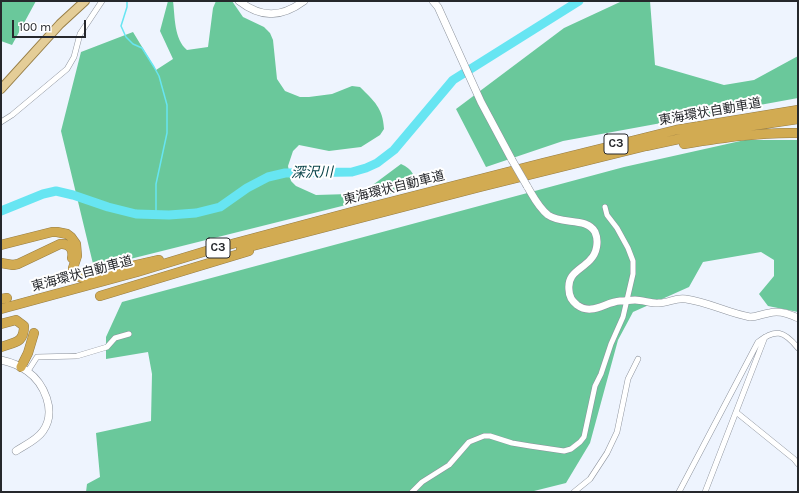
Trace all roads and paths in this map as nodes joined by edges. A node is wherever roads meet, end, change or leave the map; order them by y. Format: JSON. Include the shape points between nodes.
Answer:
{"nodes":[{"id":1,"x":85,"y":1,"type":"edge"},
{"id":2,"x":102,"y":1,"type":"edge"},
{"id":3,"x":238,"y":1,"type":"edge"},
{"id":4,"x":304,"y":1,"type":"edge"},
{"id":5,"x":433,"y":1,"type":"edge"},
{"id":6,"x":1,"y":89,"type":"edge"},
{"id":7,"x":798,"y":105,"type":"edge"},
{"id":8,"x":798,"y":110,"type":"edge"},
{"id":9,"x":798,"y":119,"type":"edge"},
{"id":10,"x":1,"y":122,"type":"edge"},
{"id":11,"x":723,"y":122,"type":"junction"},
{"id":12,"x":798,"y":133,"type":"edge"},
{"id":13,"x":588,"y":161,"type":"junction"},
{"id":14,"x":605,"y":207,"type":"dead end"},
{"id":15,"x":313,"y":230,"type":"junction"},
{"id":16,"x":1,"y":245,"type":"edge"},
{"id":17,"x":213,"y":249,"type":"junction"},
{"id":18,"x":1,"y":263,"type":"edge"},
{"id":19,"x":67,"y":267,"type":"dead end"},
{"id":20,"x":100,"y":296,"type":"dead end"},
{"id":21,"x":627,"y":301,"type":"junction"},
{"id":22,"x":1,"y":309,"type":"edge"},
{"id":23,"x":1,"y":313,"type":"edge"},
{"id":24,"x":798,"y":318,"type":"edge"},
{"id":25,"x":1,"y":324,"type":"edge"},
{"id":26,"x":34,"y":333,"type":"dead end"},
{"id":27,"x":129,"y":334,"type":"dead end"},
{"id":28,"x":765,"y":336,"type":"junction"},
{"id":29,"x":1,"y":347,"type":"edge"},
{"id":30,"x":798,"y":348,"type":"edge"},
{"id":31,"x":638,"y":359,"type":"dead end"},
{"id":32,"x":1,"y":360,"type":"edge"},
{"id":33,"x":24,"y":369,"type":"junction"},
{"id":34,"x":736,"y":412,"type":"junction"},
{"id":35,"x":16,"y":451,"type":"dead end"},
{"id":36,"x":798,"y":464,"type":"edge"},
{"id":37,"x":412,"y":492,"type":"edge"},
{"id":38,"x":574,"y":492,"type":"edge"},
{"id":39,"x":679,"y":492,"type":"edge"},
{"id":40,"x":704,"y":492,"type":"edge"}],
"edges":[{"from":1,"to":6,"type":"main road","via":[[60,24]]},
{"from":2,"to":10,"type":"street","via":[[80,34],[74,57],[67,69],[12,116]]},
{"from":3,"to":4,"type":"street","via":[[258,13],[270,14],[283,13]]},
{"from":5,"to":21,"type":"street","bridge":true,"via":[[438,7],[480,102],[539,206],[548,215],[564,221],[580,222],[594,231],[597,244],[595,253],[591,260],[571,277],[568,285],[569,295],[581,308],[590,310],[618,301]]},
{"from":7,"to":11,"type":"highway"},
{"from":8,"to":11,"type":"highway","name":"東海環状自動車道","number":"C3"},
{"from":9,"to":13,"type":"highway","name":"東海環状自動車道","number":"C3","via":[[697,135]]},
{"from":11,"to":17,"type":"highway","name":"東海環状自動車道","number":"C3","via":[[676,130],[572,155]]},
{"from":12,"to":13,"type":"highway","number":"C3","via":[[707,140]]},
{"from":13,"to":15,"type":"highway","name":"東海環状自動車道","number":"C3"},
{"from":14,"to":21,"type":"street","via":[[633,261]]},
{"from":15,"to":20,"type":"highway"},
{"from":15,"to":23,"type":"highway","name":"東海環状自動車道","number":"C3"},
{"from":16,"to":17,"type":"highway","via":[[52,232],[67,234],[74,240],[77,248],[73,272],[84,278],[119,268]]},
{"from":17,"to":22,"type":"highway","name":"東海環状自動車道","number":"C3"},
{"from":18,"to":19,"type":"highway","via":[[18,264],[56,245],[64,244],[72,249],[73,253]]},
{"from":21,"to":24,"type":"street","via":[[658,304],[682,298],[750,317],[781,312]]},
{"from":21,"to":37,"type":"street","via":[[619,328],[595,386],[584,437],[580,442],[564,451],[484,436],[469,442],[449,464]]},
{"from":25,"to":29,"type":"highway","via":[[16,320],[24,326],[24,333],[20,340]]},
{"from":26,"to":33,"type":"highway"},
{"from":27,"to":33,"type":"street","via":[[115,338],[107,347],[77,356],[37,357]]},
{"from":28,"to":30,"type":"street","via":[[783,334]]},
{"from":28,"to":34,"type":"street"},
{"from":28,"to":39,"type":"street","via":[[753,349]]},
{"from":31,"to":38,"type":"street","via":[[628,380],[617,432],[607,453],[590,478]]},
{"from":32,"to":33,"type":"street"},
{"from":33,"to":35,"type":"street","via":[[44,391],[49,415],[47,425],[37,437]]},
{"from":34,"to":36,"type":"street"},
{"from":34,"to":40,"type":"street"}]}
